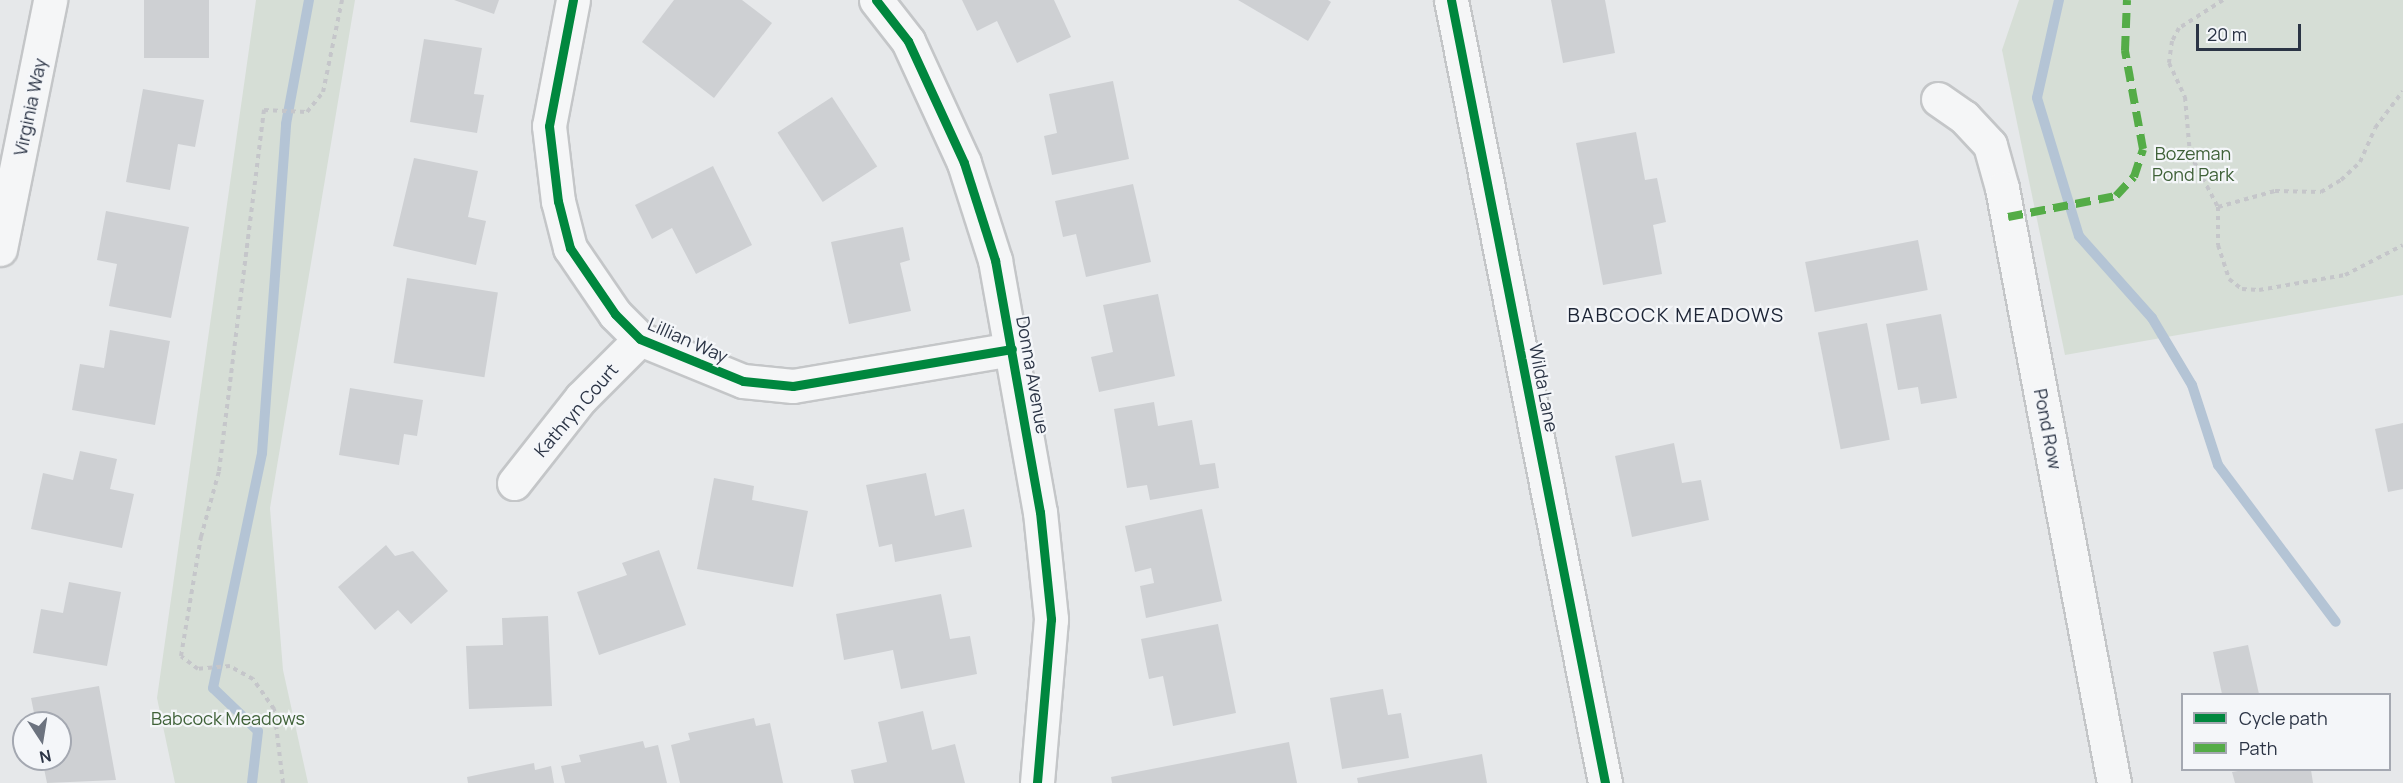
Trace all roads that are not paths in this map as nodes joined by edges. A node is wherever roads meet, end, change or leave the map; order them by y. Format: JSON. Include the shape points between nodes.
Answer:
{"nodes":[{"id":1,"x":50,"y":0,"type":"edge"},
{"id":2,"x":573,"y":0,"type":"edge"},
{"id":3,"x":876,"y":0,"type":"edge"},
{"id":4,"x":1451,"y":0,"type":"edge"},
{"id":5,"x":1938,"y":99,"type":"dead end"},
{"id":6,"x":0,"y":249,"type":"edge"},
{"id":7,"x":640,"y":339,"type":"junction"},
{"id":8,"x":1012,"y":349,"type":"junction"},
{"id":9,"x":514,"y":483,"type":"dead end"},
{"id":10,"x":1037,"y":783,"type":"edge"},
{"id":11,"x":1605,"y":783,"type":"edge"},
{"id":12,"x":2114,"y":783,"type":"edge"}],
"edges":[{"from":1,"to":6,"type":"street","name":"Virginia Way"},
{"from":2,"to":7,"type":"street","name":"Lillian Way","via":[[549,126],[558,201],[570,248],[615,314]]},
{"from":3,"to":8,"type":"street","name":"Donna Avenue","via":[[908,41],[964,163],[995,260]]},
{"from":4,"to":11,"type":"street","name":"Wilda Lane"},
{"from":5,"to":12,"type":"street","name":"Pond Row","via":[[1964,117],[1990,145],[2002,188]]},
{"from":7,"to":8,"type":"street","name":"Lillian Way","via":[[743,381],[793,386]]},
{"from":7,"to":9,"type":"street","name":"Kathryn Court","via":[[582,398]]},
{"from":8,"to":10,"type":"street","name":"Donna Avenue","via":[[1040,512],[1051,619]]}]}
